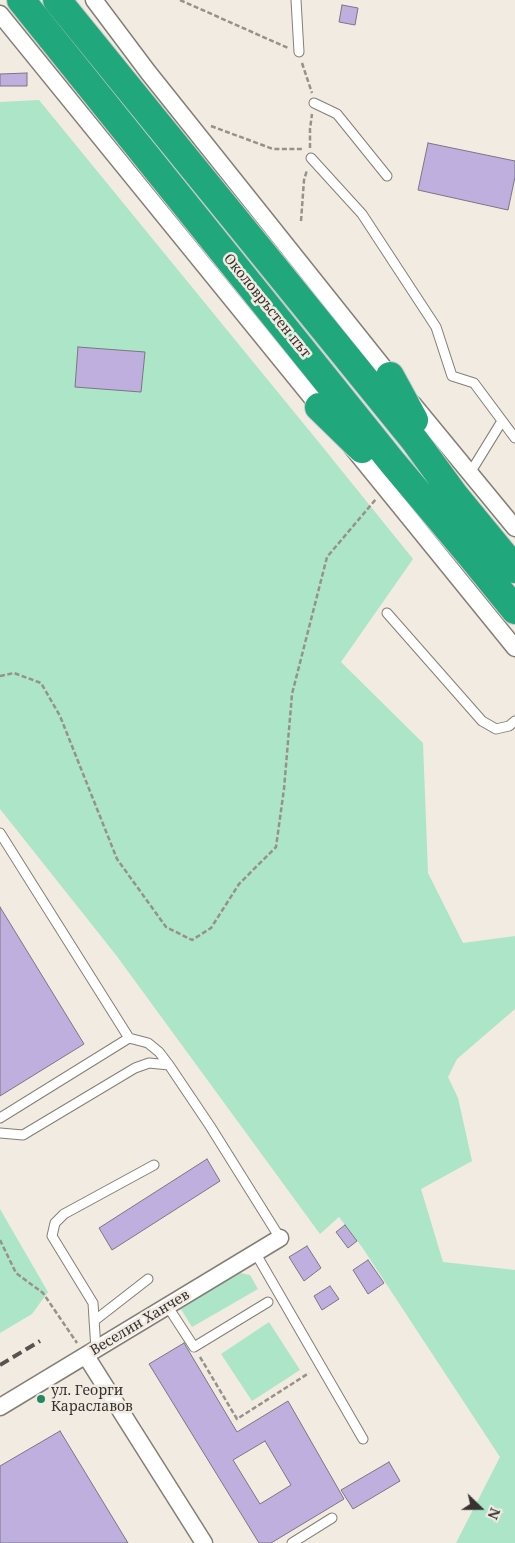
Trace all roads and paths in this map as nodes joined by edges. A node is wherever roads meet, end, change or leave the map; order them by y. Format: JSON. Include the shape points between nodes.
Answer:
{"nodes":[{"id":1,"x":21,"y":0,"type":"edge"},
{"id":2,"x":57,"y":0,"type":"edge"},
{"id":3,"x":94,"y":0,"type":"edge"},
{"id":4,"x":180,"y":0,"type":"edge"},
{"id":5,"x":296,"y":0,"type":"edge"},
{"id":6,"x":0,"y":14,"type":"edge"},
{"id":7,"x":299,"y":52,"type":"junction"},
{"id":8,"x":314,"y":103,"type":"junction"},
{"id":9,"x":209,"y":126,"type":"dead end"},
{"id":10,"x":311,"y":158,"type":"joint"},
{"id":11,"x":387,"y":176,"type":"dead end"},
{"id":12,"x":301,"y":221,"type":"dead end"},
{"id":13,"x":390,"y":376,"type":"junction"},
{"id":14,"x":319,"y":407,"type":"junction"},
{"id":15,"x":502,"y":421,"type":"junction"},
{"id":16,"x":515,"y":438,"type":"edge"},
{"id":17,"x":470,"y":473,"type":"junction"},
{"id":18,"x":385,"y":488,"type":"junction"},
{"id":19,"x":455,"y":496,"type":"junction"},
{"id":20,"x":515,"y":528,"type":"edge"},
{"id":21,"x":472,"y":557,"type":"junction"},
{"id":22,"x":515,"y":569,"type":"edge"},
{"id":23,"x":515,"y":610,"type":"edge"},
{"id":24,"x":386,"y":613,"type":"dead end"},
{"id":25,"x":515,"y":648,"type":"edge"},
{"id":26,"x":0,"y":676,"type":"edge"},
{"id":27,"x":515,"y":721,"type":"edge"},
{"id":28,"x":0,"y":833,"type":"edge"},
{"id":29,"x":129,"y":1038,"type":"junction"},
{"id":30,"x":169,"y":1065,"type":"junction"},
{"id":31,"x":0,"y":1118,"type":"edge"},
{"id":32,"x":0,"y":1133,"type":"edge"},
{"id":33,"x":154,"y":1165,"type":"dead end"},
{"id":34,"x":280,"y":1238,"type":"joint"},
{"id":35,"x":0,"y":1240,"type":"edge"},
{"id":36,"x":256,"y":1254,"type":"junction"},
{"id":37,"x":148,"y":1279,"type":"dead end"},
{"id":38,"x":268,"y":1302,"type":"dead end"},
{"id":39,"x":168,"y":1307,"type":"junction"},
{"id":40,"x":94,"y":1321,"type":"junction"},
{"id":41,"x":194,"y":1347,"type":"junction"},
{"id":42,"x":91,"y":1353,"type":"junction"},
{"id":43,"x":309,"y":1373,"type":"dead end"},
{"id":44,"x":0,"y":1407,"type":"edge"},
{"id":45,"x":364,"y":1439,"type":"dead end"},
{"id":46,"x":332,"y":1518,"type":"dead end"},
{"id":47,"x":204,"y":1543,"type":"edge"},
{"id":48,"x":292,"y":1543,"type":"edge"}],
"edges":[{"from":1,"to":21,"type":"highway","name":"Околовръстен път"},
{"from":2,"to":19,"type":"highway","via":[[403,426]]},
{"from":3,"to":13,"type":"street"},
{"from":4,"to":7,"type":"path"},
{"from":5,"to":7,"type":"lane"},
{"from":6,"to":14,"type":"street"},
{"from":7,"to":8,"type":"path"},
{"from":8,"to":9,"type":"path","via":[[310,149],[273,148]]},
{"from":8,"to":11,"type":"lane","via":[[337,114]]},
{"from":10,"to":12,"type":"path","via":[[304,180]]},
{"from":10,"to":15,"type":"lane","via":[[368,222],[436,327],[452,376],[474,384]]},
{"from":13,"to":17,"type":"street"},
{"from":13,"to":19,"type":"highway"},
{"from":14,"to":18,"type":"street"},
{"from":14,"to":21,"type":"highway"},
{"from":15,"to":16,"type":"lane"},
{"from":15,"to":17,"type":"lane"},
{"from":17,"to":20,"type":"street"},
{"from":18,"to":25,"type":"street"},
{"from":18,"to":26,"type":"path","via":[[327,557],[292,694],[276,847],[239,884],[211,928],[192,940],[166,927],[117,860],[60,716],[41,683],[14,673]]},
{"from":19,"to":22,"type":"highway"},
{"from":21,"to":23,"type":"highway","name":"Околовръстен път"},
{"from":24,"to":27,"type":"lane","via":[[482,721],[496,729]]},
{"from":28,"to":29,"type":"lane"},
{"from":29,"to":30,"type":"lane","via":[[148,1043]]},
{"from":29,"to":31,"type":"lane"},
{"from":30,"to":32,"type":"lane","via":[[149,1064],[135,1068],[23,1135]]},
{"from":30,"to":34,"type":"lane"},
{"from":33,"to":40,"type":"lane","via":[[64,1214],[54,1223],[52,1236],[93,1303]]},
{"from":34,"to":36,"type":"street","name":"Веселин Ханчев"},
{"from":35,"to":42,"type":"path","via":[[16,1273],[43,1293]]},
{"from":36,"to":39,"type":"street","name":"Веселин Ханчев"},
{"from":36,"to":45,"type":"lane"},
{"from":37,"to":40,"type":"lane"},
{"from":38,"to":41,"type":"lane"},
{"from":39,"to":41,"type":"lane"},
{"from":39,"to":42,"type":"street","name":"Веселин Ханчев"},
{"from":40,"to":42,"type":"lane"},
{"from":41,"to":43,"type":"path","via":[[237,1418]]},
{"from":42,"to":44,"type":"street","name":"Веселин Ханчев"},
{"from":42,"to":47,"type":"street"},
{"from":46,"to":48,"type":"lane"}]}
